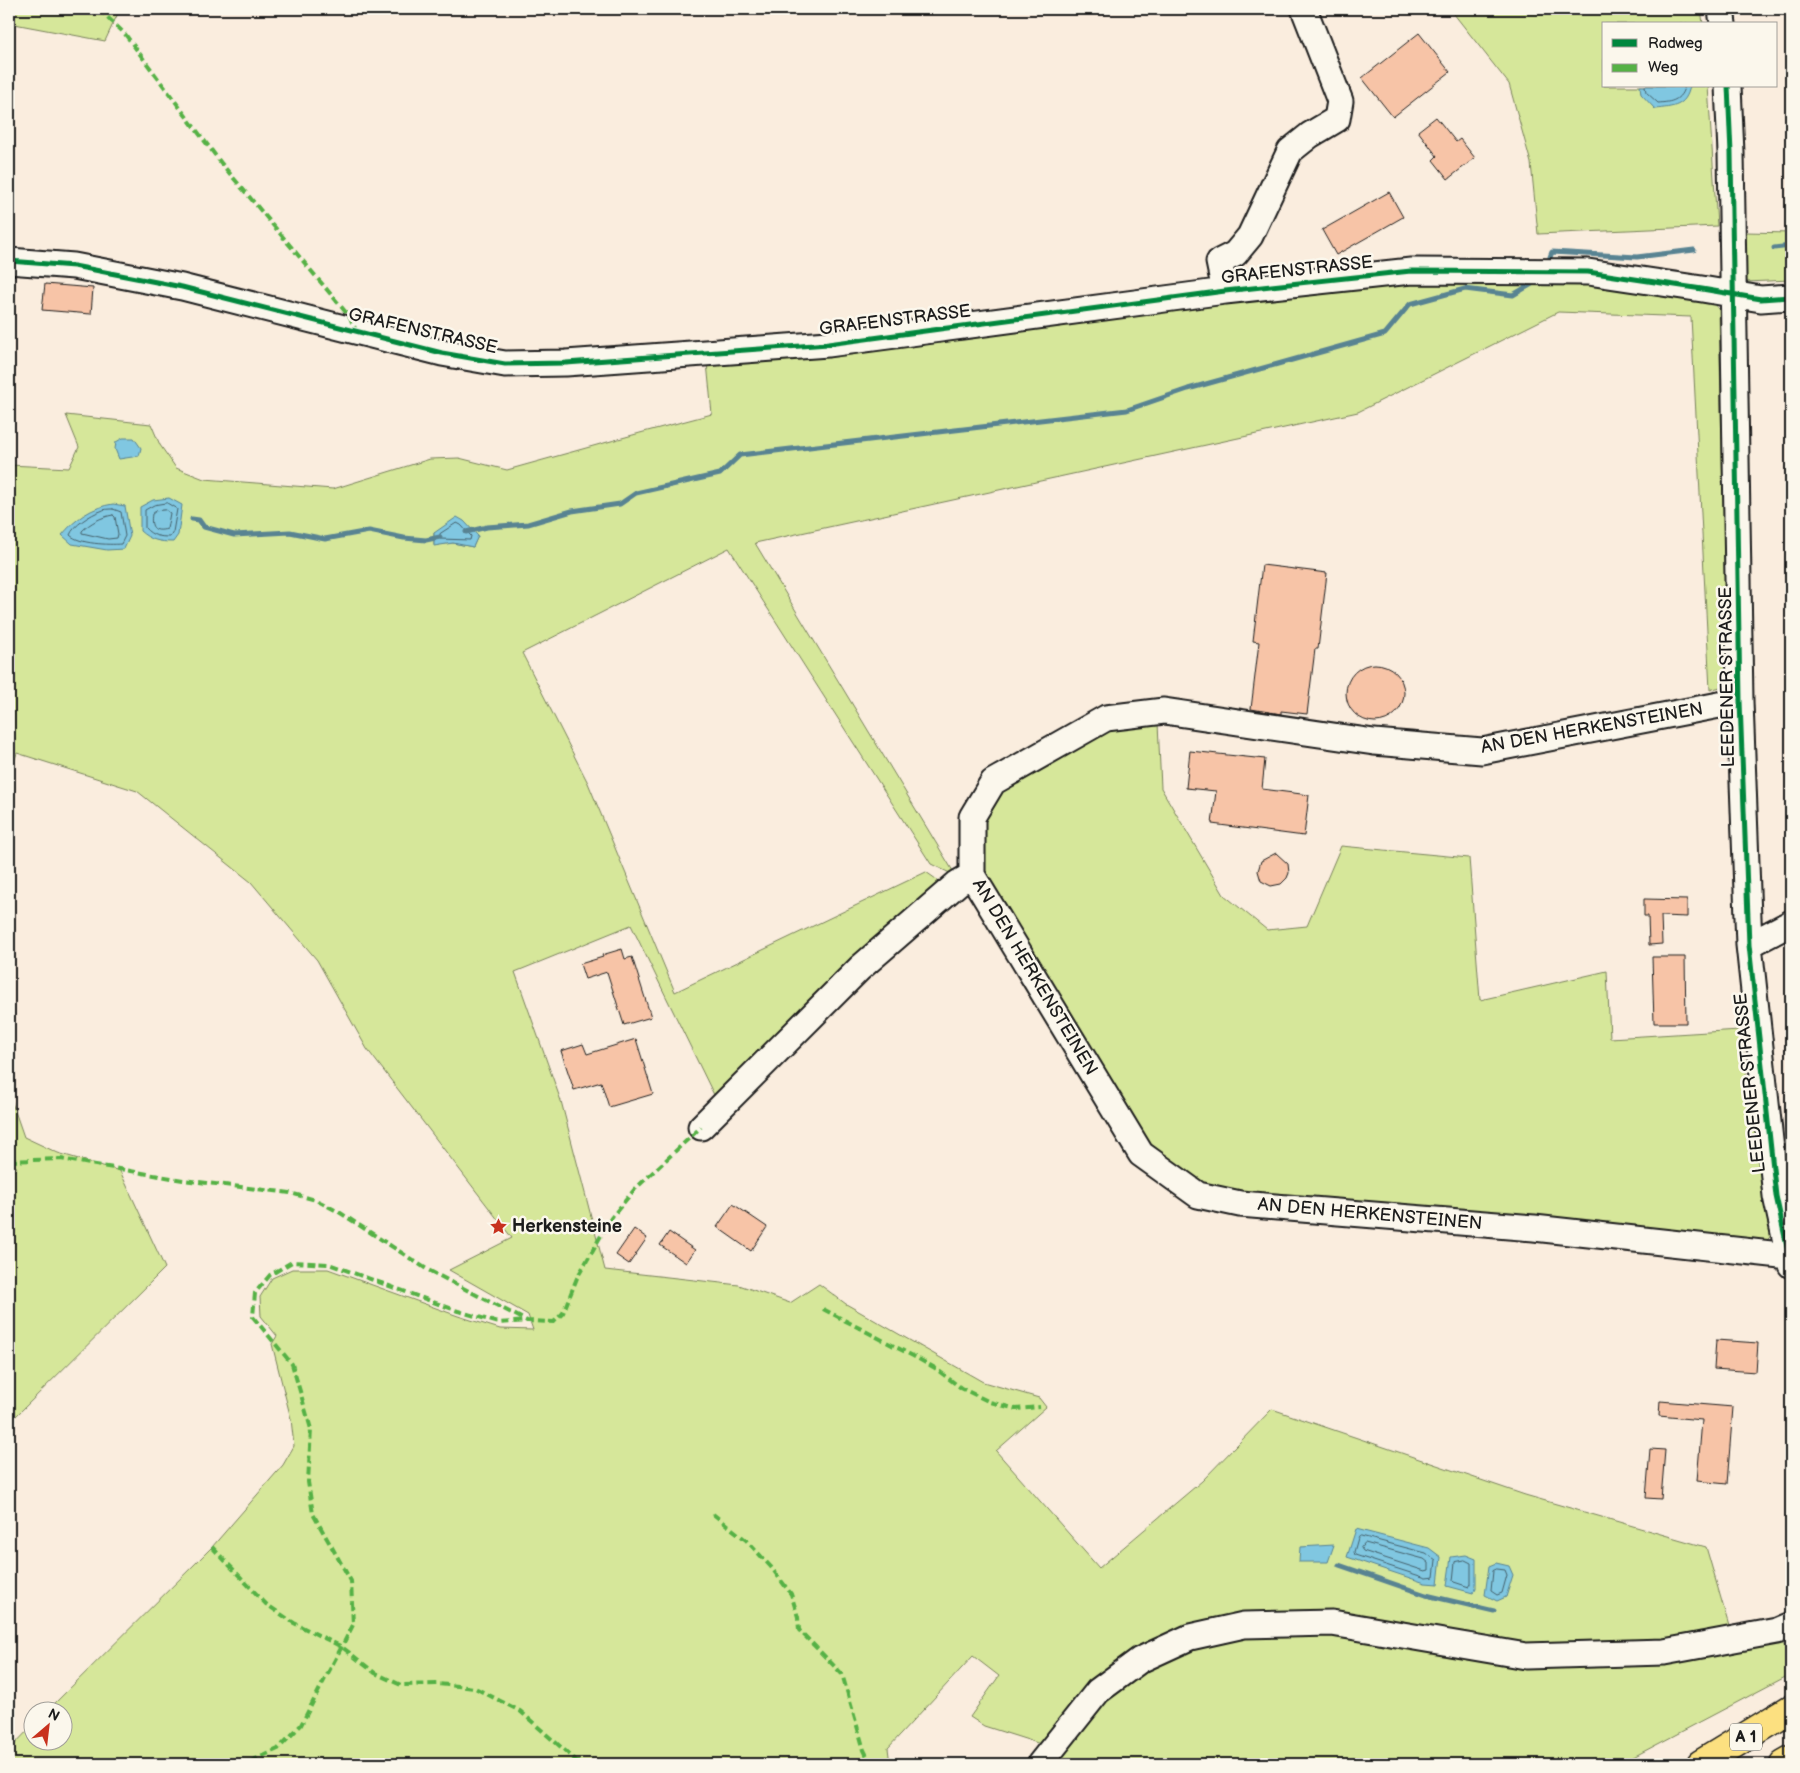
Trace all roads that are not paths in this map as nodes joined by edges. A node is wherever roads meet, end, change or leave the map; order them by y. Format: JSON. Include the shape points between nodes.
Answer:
{"nodes":[{"id":1,"x":1304,"y":9,"type":"edge"},
{"id":2,"x":1721,"y":9,"type":"edge"},
{"id":3,"x":1723,"y":22,"type":"edge"},
{"id":4,"x":1728,"y":88,"type":"edge"},
{"id":5,"x":9,"y":261,"type":"edge"},
{"id":6,"x":1225,"y":291,"type":"junction"},
{"id":7,"x":1734,"y":295,"type":"junction"},
{"id":8,"x":1791,"y":297,"type":"edge"},
{"id":9,"x":1740,"y":701,"type":"junction"},
{"id":10,"x":972,"y":875,"type":"junction"},
{"id":11,"x":1791,"y":923,"type":"edge"},
{"id":12,"x":1750,"y":945,"type":"junction"},
{"id":13,"x":701,"y":1127,"type":"dead end"},
{"id":14,"x":1790,"y":1261,"type":"edge"},
{"id":15,"x":1791,"y":1625,"type":"edge"},
{"id":16,"x":1791,"y":1709,"type":"edge"},
{"id":17,"x":1791,"y":1760,"type":"edge"},
{"id":18,"x":1040,"y":1764,"type":"edge"},
{"id":19,"x":1701,"y":1764,"type":"edge"},
{"id":20,"x":1784,"y":1764,"type":"edge"}],
"edges":[{"from":1,"to":6,"type":"street","via":[[1340,101],[1337,119],[1290,151],[1250,236],[1235,254],[1219,262]]},
{"from":2,"to":3,"type":"street"},
{"from":4,"to":7,"type":"street","name":"LEEDENER STRASSE"},
{"from":5,"to":6,"type":"street","name":"GRAFENSTRASSE","via":[[74,266],[182,286],[442,353],[505,364],[566,363],[828,344]]},
{"from":6,"to":7,"type":"street","name":"GRAFENSTRASSE","via":[[1420,271],[1588,272]]},
{"from":7,"to":8,"type":"street","name":"GRAFENSTRASSE","via":[[1761,299]]},
{"from":7,"to":9,"type":"street","name":"LEEDENER STRASSE"},
{"from":9,"to":10,"type":"street","name":"AN DEN HERKENSTEINEN","via":[[1482,751],[1374,742],[1164,711],[1106,718],[993,782],[972,817]]},
{"from":9,"to":12,"type":"street","name":"LEEDENER STRASSE"},
{"from":10,"to":13,"type":"street","via":[[958,882],[860,968]]},
{"from":10,"to":14,"type":"street","name":"AN DEN HERKENSTEINEN","via":[[1141,1154],[1198,1195],[1240,1204],[1534,1228]]},
{"from":11,"to":12,"type":"street"},
{"from":12,"to":14,"type":"street","name":"LEEDENER STRASSE","via":[[1776,1196]]},
{"from":15,"to":18,"type":"street","via":[[1777,1631],[1664,1652],[1526,1656],[1332,1623],[1244,1624],[1190,1637],[1140,1660],[1098,1691]]},
{"from":16,"to":19,"type":"highway","number":"A 1"},
{"from":17,"to":20,"type":"highway","number":"A 1"}]}
